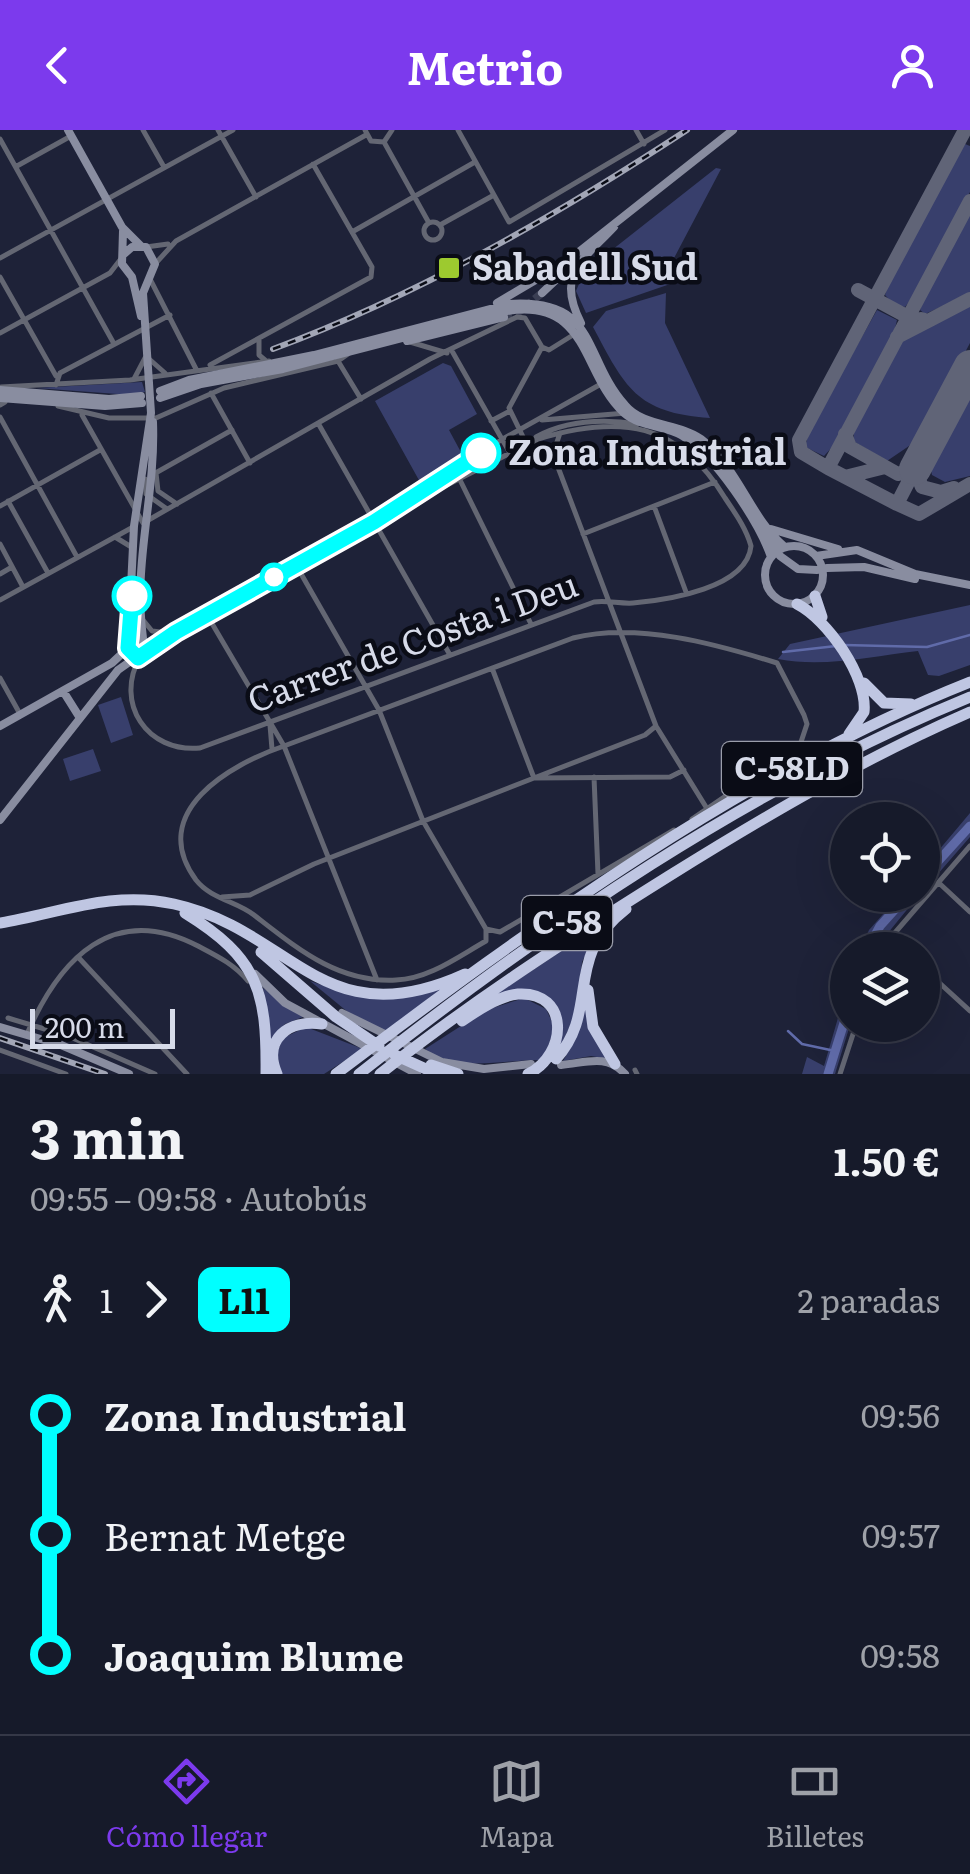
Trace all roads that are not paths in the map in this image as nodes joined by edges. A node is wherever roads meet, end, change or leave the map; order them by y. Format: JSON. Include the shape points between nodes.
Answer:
{"nodes":[{"id":1,"x":144,"y":130,"type":"edge"},
{"id":2,"x":233,"y":130,"type":"edge"},
{"id":3,"x":392,"y":130,"type":"edge"},
{"id":4,"x":458,"y":130,"type":"edge"},
{"id":5,"x":636,"y":130,"type":"edge"},
{"id":6,"x":665,"y":130,"type":"edge"},
{"id":7,"x":733,"y":130,"type":"edge"},
{"id":8,"x":365,"y":132,"type":"edge"},
{"id":9,"x":70,"y":133,"type":"edge"},
{"id":10,"x":220,"y":133,"type":"edge"},
{"id":11,"x":0,"y":139,"type":"edge"},
{"id":12,"x":384,"y":142,"type":"junction"},
{"id":13,"x":644,"y":144,"type":"junction"},
{"id":14,"x":475,"y":162,"type":"junction"},
{"id":15,"x":314,"y":164,"type":"junction"},
{"id":16,"x":16,"y":167,"type":"junction"},
{"id":17,"x":164,"y":168,"type":"junction"},
{"id":18,"x":494,"y":195,"type":"junction"},
{"id":19,"x":414,"y":196,"type":"junction"},
{"id":20,"x":256,"y":197,"type":"junction"},
{"id":21,"x":106,"y":200,"type":"junction"},
{"id":22,"x":630,"y":209,"type":"junction"},
{"id":23,"x":428,"y":223,"type":"junction"},
{"id":24,"x":440,"y":225,"type":"junction"},
{"id":25,"x":122,"y":227,"type":"junction"},
{"id":26,"x":52,"y":230,"type":"junction"},
{"id":27,"x":352,"y":232,"type":"junction"},
{"id":28,"x":176,"y":242,"type":"junction"},
{"id":29,"x":144,"y":246,"type":"junction"},
{"id":30,"x":123,"y":256,"type":"junction"},
{"id":31,"x":0,"y":258,"type":"edge"},
{"id":32,"x":155,"y":264,"type":"junction"},
{"id":33,"x":110,"y":273,"type":"junction"},
{"id":34,"x":129,"y":275,"type":"junction"},
{"id":35,"x":147,"y":276,"type":"junction"},
{"id":36,"x":0,"y":277,"type":"edge"},
{"id":37,"x":84,"y":288,"type":"junction"},
{"id":38,"x":542,"y":293,"type":"tunnel mouth"},
{"id":39,"x":479,"y":311,"type":"junction"},
{"id":40,"x":170,"y":315,"type":"junction"},
{"id":41,"x":504,"y":317,"type":"tunnel mouth"},
{"id":42,"x":24,"y":320,"type":"junction"},
{"id":43,"x":143,"y":324,"type":"junction"},
{"id":44,"x":0,"y":333,"type":"edge"},
{"id":45,"x":576,"y":334,"type":"junction"},
{"id":46,"x":259,"y":340,"type":"junction"},
{"id":47,"x":408,"y":341,"type":"junction"},
{"id":48,"x":590,"y":341,"type":"junction"},
{"id":49,"x":113,"y":342,"type":"junction"},
{"id":50,"x":378,"y":345,"type":"junction"},
{"id":51,"x":542,"y":347,"type":"junction"},
{"id":52,"x":336,"y":349,"type":"junction"},
{"id":53,"x":350,"y":352,"type":"junction"},
{"id":54,"x":450,"y":352,"type":"junction"},
{"id":55,"x":148,"y":354,"type":"junction"},
{"id":56,"x":268,"y":361,"type":"junction"},
{"id":57,"x":338,"y":361,"type":"junction"},
{"id":58,"x":207,"y":367,"type":"junction"},
{"id":59,"x":196,"y":369,"type":"junction"},
{"id":60,"x":58,"y":374,"type":"junction"},
{"id":61,"x":168,"y":374,"type":"junction"},
{"id":62,"x":150,"y":378,"type":"junction"},
{"id":63,"x":133,"y":380,"type":"junction"},
{"id":64,"x":604,"y":382,"type":"junction"},
{"id":65,"x":56,"y":385,"type":"junction"},
{"id":66,"x":211,"y":392,"type":"junction"},
{"id":67,"x":1,"y":397,"type":"edge"},
{"id":68,"x":361,"y":399,"type":"junction"},
{"id":69,"x":142,"y":400,"type":"dead end"},
{"id":70,"x":80,"y":412,"type":"junction"},
{"id":71,"x":510,"y":412,"type":"junction"},
{"id":72,"x":624,"y":413,"type":"junction"},
{"id":73,"x":151,"y":416,"type":"junction"},
{"id":74,"x":0,"y":417,"type":"edge"},
{"id":75,"x":491,"y":421,"type":"junction"},
{"id":76,"x":534,"y":422,"type":"junction"},
{"id":77,"x":318,"y":424,"type":"junction"},
{"id":78,"x":650,"y":426,"type":"junction"},
{"id":79,"x":673,"y":426,"type":"junction"},
{"id":80,"x":232,"y":430,"type":"junction"},
{"id":81,"x":520,"y":430,"type":"junction"},
{"id":82,"x":560,"y":433,"type":"junction"},
{"id":83,"x":501,"y":440,"type":"junction"},
{"id":84,"x":529,"y":444,"type":"junction"},
{"id":85,"x":100,"y":450,"type":"junction"},
{"id":86,"x":553,"y":454,"type":"junction"},
{"id":87,"x":511,"y":456,"type":"junction"},
{"id":88,"x":145,"y":458,"type":"junction"},
{"id":89,"x":250,"y":463,"type":"junction"},
{"id":90,"x":152,"y":475,"type":"junction"},
{"id":91,"x":445,"y":476,"type":"junction"},
{"id":92,"x":460,"y":480,"type":"junction"},
{"id":93,"x":716,"y":482,"type":"junction"},
{"id":94,"x":38,"y":485,"type":"junction"},
{"id":95,"x":146,"y":494,"type":"junction"},
{"id":96,"x":8,"y":502,"type":"junction"},
{"id":97,"x":177,"y":504,"type":"junction"},
{"id":98,"x":0,"y":506,"type":"edge"},
{"id":99,"x":654,"y":506,"type":"junction"},
{"id":100,"x":167,"y":510,"type":"junction"},
{"id":101,"x":138,"y":522,"type":"junction"},
{"id":102,"x":374,"y":522,"type":"junction"},
{"id":103,"x":768,"y":526,"type":"junction"},
{"id":104,"x":582,"y":534,"type":"junction"},
{"id":105,"x":115,"y":537,"type":"junction"},
{"id":106,"x":0,"y":544,"type":"edge"},
{"id":107,"x":134,"y":548,"type":"junction"},
{"id":108,"x":840,"y":550,"type":"junction"},
{"id":109,"x":778,"y":552,"type":"junction"},
{"id":110,"x":816,"y":556,"type":"junction"},
{"id":111,"x":77,"y":557,"type":"junction"},
{"id":112,"x":877,"y":557,"type":"junction"},
{"id":113,"x":296,"y":564,"type":"junction"},
{"id":114,"x":12,"y":567,"type":"junction"},
{"id":115,"x":822,"y":568,"type":"junction"},
{"id":116,"x":0,"y":574,"type":"edge"},
{"id":117,"x":48,"y":574,"type":"junction"},
{"id":118,"x":915,"y":579,"type":"junction"},
{"id":119,"x":24,"y":587,"type":"junction"},
{"id":120,"x":970,"y":588,"type":"edge"},
{"id":121,"x":686,"y":592,"type":"junction"},
{"id":122,"x":814,"y":596,"type":"junction"},
{"id":123,"x":0,"y":600,"type":"edge"},
{"id":124,"x":610,"y":601,"type":"junction"},
{"id":125,"x":797,"y":604,"type":"junction"},
{"id":126,"x":136,"y":614,"type":"junction"},
{"id":127,"x":207,"y":615,"type":"junction"},
{"id":128,"x":531,"y":624,"type":"junction"},
{"id":129,"x":828,"y":631,"type":"junction"},
{"id":130,"x":172,"y":632,"type":"junction"},
{"id":131,"x":619,"y":632,"type":"junction"},
{"id":132,"x":136,"y":642,"type":"junction"},
{"id":133,"x":450,"y":655,"type":"junction"},
{"id":134,"x":140,"y":656,"type":"junction"},
{"id":135,"x":846,"y":658,"type":"junction"},
{"id":136,"x":492,"y":668,"type":"junction"},
{"id":137,"x":0,"y":678,"type":"edge"},
{"id":138,"x":970,"y":682,"type":"edge"},
{"id":139,"x":364,"y":687,"type":"junction"},
{"id":140,"x":63,"y":691,"type":"junction"},
{"id":141,"x":939,"y":695,"type":"junction"},
{"id":142,"x":970,"y":697,"type":"edge"},
{"id":143,"x":379,"y":710,"type":"junction"},
{"id":144,"x":970,"y":712,"type":"edge"},
{"id":145,"x":20,"y":714,"type":"junction"},
{"id":146,"x":80,"y":718,"type":"junction"},
{"id":147,"x":270,"y":722,"type":"junction"},
{"id":148,"x":0,"y":726,"type":"edge"},
{"id":149,"x":656,"y":726,"type":"junction"},
{"id":150,"x":284,"y":746,"type":"junction"},
{"id":151,"x":272,"y":751,"type":"junction"},
{"id":152,"x":807,"y":760,"type":"junction"},
{"id":153,"x":684,"y":770,"type":"junction"},
{"id":154,"x":534,"y":778,"type":"junction"},
{"id":155,"x":594,"y":778,"type":"junction"},
{"id":156,"x":790,"y":783,"type":"junction"},
{"id":157,"x":707,"y":808,"type":"junction"},
{"id":158,"x":1,"y":814,"type":"edge"},
{"id":159,"x":423,"y":821,"type":"junction"},
{"id":160,"x":970,"y":846,"type":"edge"},
{"id":161,"x":651,"y":855,"type":"junction"},
{"id":162,"x":330,"y":858,"type":"junction"},
{"id":163,"x":598,"y":876,"type":"junction"},
{"id":164,"x":940,"y":880,"type":"edge"},
{"id":165,"x":940,"y":884,"type":"edge"},
{"id":166,"x":651,"y":887,"type":"junction"},
{"id":167,"x":216,"y":896,"type":"junction"},
{"id":168,"x":912,"y":912,"type":"edge"},
{"id":169,"x":970,"y":912,"type":"edge"},
{"id":170,"x":185,"y":914,"type":"junction"},
{"id":171,"x":608,"y":925,"type":"junction"},
{"id":172,"x":0,"y":926,"type":"edge"},
{"id":173,"x":486,"y":929,"type":"junction"},
{"id":174,"x":894,"y":932,"type":"edge"},
{"id":175,"x":269,"y":950,"type":"junction"},
{"id":176,"x":78,"y":957,"type":"junction"},
{"id":177,"x":488,"y":964,"type":"junction"},
{"id":178,"x":251,"y":977,"type":"junction"},
{"id":179,"x":377,"y":980,"type":"junction"},
{"id":180,"x":940,"y":984,"type":"edge"},
{"id":181,"x":970,"y":1011,"type":"edge"},
{"id":182,"x":342,"y":1014,"type":"junction"},
{"id":183,"x":8,"y":1018,"type":"dead end"},
{"id":184,"x":322,"y":1024,"type":"junction"},
{"id":185,"x":0,"y":1027,"type":"edge"},
{"id":186,"x":29,"y":1029,"type":"junction"},
{"id":187,"x":422,"y":1040,"type":"junction"},
{"id":188,"x":850,"y":1042,"type":"edge"},
{"id":189,"x":0,"y":1050,"type":"edge"},
{"id":190,"x":561,"y":1065,"type":"dead end"},
{"id":191,"x":614,"y":1069,"type":"edge"},
{"id":192,"x":379,"y":1070,"type":"edge"},
{"id":193,"x":841,"y":1070,"type":"edge"},
{"id":194,"x":532,"y":1071,"type":"edge"},
{"id":195,"x":66,"y":1074,"type":"edge"},
{"id":196,"x":129,"y":1074,"type":"edge"},
{"id":197,"x":155,"y":1074,"type":"edge"},
{"id":198,"x":187,"y":1074,"type":"edge"},
{"id":199,"x":266,"y":1074,"type":"edge"},
{"id":200,"x":277,"y":1074,"type":"edge"},
{"id":201,"x":336,"y":1074,"type":"edge"},
{"id":202,"x":359,"y":1074,"type":"edge"},
{"id":203,"x":417,"y":1074,"type":"edge"},
{"id":204,"x":437,"y":1074,"type":"edge"},
{"id":205,"x":458,"y":1074,"type":"edge"},
{"id":206,"x":626,"y":1074,"type":"edge"},
{"id":207,"x":851,"y":1074,"type":"edge"}],
"edges":[{"from":1,"to":17,"type":"street"},
{"from":2,"to":10,"type":"street"},
{"from":3,"to":12,"type":"street"},
{"from":4,"to":14,"type":"street"},
{"from":5,"to":13,"type":"street"},
{"from":6,"to":13,"type":"street"},
{"from":7,"to":22,"type":"street"},
{"from":8,"to":12,"type":"street","via":[[371,142]]},
{"from":8,"to":15,"type":"street"},
{"from":9,"to":16,"type":"street"},
{"from":9,"to":21,"type":"street"},
{"from":10,"to":17,"type":"street"},
{"from":10,"to":20,"type":"street"},
{"from":11,"to":16,"type":"street"},
{"from":12,"to":19,"type":"street"},
{"from":13,"to":18,"type":"street","via":[[508,222]]},
{"from":14,"to":18,"type":"street"},
{"from":14,"to":19,"type":"street"},
{"from":15,"to":20,"type":"street"},
{"from":15,"to":27,"type":"street"},
{"from":16,"to":26,"type":"street"},
{"from":17,"to":21,"type":"street"},
{"from":18,"to":24,"type":"street"},
{"from":19,"to":23,"type":"street"},
{"from":19,"to":27,"type":"street"},
{"from":20,"to":28,"type":"street"},
{"from":21,"to":25,"type":"street"},
{"from":21,"to":26,"type":"street"},
{"from":22,"to":38,"type":"street"},
{"from":22,"to":39,"type":"street","via":[[549,274]]},
{"from":22,"to":48,"type":"street","via":[[571,276],[570,298]]},
{"from":23,"to":24,"type":"street"},
{"from":23,"to":24,"type":"street","via":[[424,232],[431,240],[440,236]]},
{"from":25,"to":29,"type":"street"},
{"from":25,"to":30,"type":"street"},
{"from":26,"to":31,"type":"street"},
{"from":26,"to":37,"type":"street"},
{"from":27,"to":46,"type":"street","via":[[372,274]]},
{"from":28,"to":29,"type":"street"},
{"from":28,"to":32,"type":"street"},
{"from":29,"to":30,"type":"street"},
{"from":29,"to":32,"type":"street"},
{"from":30,"to":33,"type":"street"},
{"from":30,"to":34,"type":"street"},
{"from":32,"to":35,"type":"street"},
{"from":33,"to":34,"type":"street"},
{"from":33,"to":37,"type":"street"},
{"from":34,"to":35,"type":"street"},
{"from":34,"to":43,"type":"street"},
{"from":35,"to":40,"type":"street"},
{"from":35,"to":43,"type":"street"},
{"from":36,"to":42,"type":"street"},
{"from":37,"to":42,"type":"street"},
{"from":37,"to":49,"type":"street"},
{"from":39,"to":48,"type":"street","via":[[537,303],[571,318]]},
{"from":39,"to":52,"type":"street"},
{"from":40,"to":43,"type":"street"},
{"from":40,"to":59,"type":"street"},
{"from":41,"to":47,"type":"street"},
{"from":42,"to":44,"type":"street"},
{"from":42,"to":60,"type":"street"},
{"from":43,"to":49,"type":"street"},
{"from":43,"to":55,"type":"street"},
{"from":45,"to":50,"type":"street","via":[[550,314],[516,310]]},
{"from":45,"to":51,"type":"street","via":[[549,350]]},
{"from":45,"to":64,"type":"street"},
{"from":46,"to":56,"type":"street","via":[[259,355]]},
{"from":46,"to":58,"type":"street"},
{"from":47,"to":50,"type":"street"},
{"from":47,"to":54,"type":"street"},
{"from":48,"to":79,"type":"street","via":[[630,410]]},
{"from":49,"to":60,"type":"street"},
{"from":50,"to":53,"type":"street"},
{"from":51,"to":54,"type":"street","via":[[519,316]]},
{"from":51,"to":71,"type":"street"},
{"from":52,"to":53,"type":"street","via":[[189,380],[160,395]]},
{"from":52,"to":56,"type":"street"},
{"from":53,"to":57,"type":"street"},
{"from":54,"to":68,"type":"street"},
{"from":54,"to":75,"type":"street"},
{"from":55,"to":61,"type":"street"},
{"from":55,"to":62,"type":"street"},
{"from":55,"to":63,"type":"street"},
{"from":56,"to":58,"type":"street"},
{"from":57,"to":66,"type":"street"},
{"from":57,"to":68,"type":"street"},
{"from":58,"to":59,"type":"street"},
{"from":59,"to":61,"type":"street"},
{"from":60,"to":65,"type":"street"},
{"from":61,"to":62,"type":"street"},
{"from":62,"to":63,"type":"street"},
{"from":62,"to":73,"type":"street"},
{"from":63,"to":65,"type":"street"},
{"from":64,"to":72,"type":"street"},
{"from":64,"to":76,"type":"street"},
{"from":65,"to":67,"type":"street"},
{"from":66,"to":73,"type":"street"},
{"from":66,"to":80,"type":"street"},
{"from":67,"to":69,"type":"street","via":[[111,406]]},
{"from":67,"to":70,"type":"street"},
{"from":68,"to":77,"type":"street"},
{"from":70,"to":73,"type":"street"},
{"from":70,"to":85,"type":"street"},
{"from":71,"to":75,"type":"street"},
{"from":71,"to":81,"type":"street"},
{"from":72,"to":76,"type":"street"},
{"from":72,"to":78,"type":"street"},
{"from":72,"to":79,"type":"street"},
{"from":73,"to":88,"type":"street"},
{"from":73,"to":90,"type":"street"},
{"from":74,"to":94,"type":"street"},
{"from":75,"to":83,"type":"street"},
{"from":76,"to":81,"type":"street"},
{"from":77,"to":89,"type":"street"},
{"from":77,"to":102,"type":"street"},
{"from":78,"to":84,"type":"street","via":[[560,426]]},
{"from":78,"to":109,"type":"street","via":[[681,435],[723,477]]},
{"from":79,"to":103,"type":"street","via":[[720,456]]},
{"from":80,"to":89,"type":"street"},
{"from":80,"to":90,"type":"street"},
{"from":81,"to":83,"type":"street"},
{"from":81,"to":84,"type":"street"},
{"from":82,"to":84,"type":"street"},
{"from":82,"to":86,"type":"street"},
{"from":82,"to":93,"type":"street","via":[[615,428],[664,436],[697,458]]},
{"from":83,"to":87,"type":"street"},
{"from":83,"to":91,"type":"street"},
{"from":84,"to":86,"type":"street"},
{"from":84,"to":87,"type":"street"},
{"from":85,"to":94,"type":"street"},
{"from":85,"to":101,"type":"street"},
{"from":86,"to":104,"type":"street"},
{"from":87,"to":92,"type":"street"},
{"from":88,"to":95,"type":"street"},
{"from":88,"to":101,"type":"street"},
{"from":89,"to":97,"type":"street"},
{"from":90,"to":95,"type":"street"},
{"from":90,"to":97,"type":"street","via":[[158,491]]},
{"from":91,"to":92,"type":"street"},
{"from":91,"to":102,"type":"street"},
{"from":92,"to":102,"type":"street"},
{"from":92,"to":128,"type":"street"},
{"from":93,"to":99,"type":"street"},
{"from":93,"to":121,"type":"street","name":"Carrer de Costa i Deu","via":[[748,536],[750,556],[737,573]]},
{"from":94,"to":96,"type":"street"},
{"from":94,"to":111,"type":"street"},
{"from":95,"to":100,"type":"street"},
{"from":95,"to":101,"type":"street"},
{"from":96,"to":98,"type":"street"},
{"from":96,"to":117,"type":"street"},
{"from":97,"to":100,"type":"street"},
{"from":99,"to":104,"type":"street"},
{"from":99,"to":121,"type":"street"},
{"from":100,"to":101,"type":"street"},
{"from":101,"to":105,"type":"street"},
{"from":101,"to":107,"type":"street"},
{"from":101,"to":126,"type":"street"},
{"from":102,"to":113,"type":"street"},
{"from":102,"to":133,"type":"street"},
{"from":103,"to":108,"type":"street"},
{"from":103,"to":109,"type":"street"},
{"from":104,"to":124,"type":"street"},
{"from":105,"to":107,"type":"street"},
{"from":105,"to":111,"type":"street"},
{"from":106,"to":114,"type":"street"},
{"from":107,"to":126,"type":"street"},
{"from":108,"to":110,"type":"street"},
{"from":108,"to":112,"type":"street"},
{"from":108,"to":115,"type":"street"},
{"from":109,"to":110,"type":"street","via":[[802,546]]},
{"from":109,"to":115,"type":"street","via":[[798,569]]},
{"from":109,"to":125,"type":"street","via":[[765,574],[769,590]]},
{"from":110,"to":115,"type":"street"},
{"from":111,"to":117,"type":"street"},
{"from":112,"to":118,"type":"street"},
{"from":112,"to":120,"type":"street"},
{"from":113,"to":127,"type":"street"},
{"from":113,"to":139,"type":"street"},
{"from":114,"to":116,"type":"street"},
{"from":114,"to":119,"type":"street"},
{"from":115,"to":118,"type":"street","via":[[864,567]]},
{"from":115,"to":122,"type":"street"},
{"from":117,"to":119,"type":"street"},
{"from":118,"to":120,"type":"street"},
{"from":119,"to":123,"type":"street"},
{"from":121,"to":124,"type":"street","name":"Carrer de Costa i Deu"},
{"from":122,"to":125,"type":"street"},
{"from":122,"to":129,"type":"highway"},
{"from":124,"to":128,"type":"street","name":"Carrer de Costa i Deu"},
{"from":124,"to":131,"type":"street"},
{"from":125,"to":129,"type":"highway"},
{"from":126,"to":130,"type":"street","via":[[148,627]]},
{"from":126,"to":132,"type":"street"},
{"from":127,"to":130,"type":"street"},
{"from":127,"to":147,"type":"street"},
{"from":128,"to":133,"type":"street","name":"Carrer de Costa i Deu"},
{"from":129,"to":135,"type":"highway"},
{"from":130,"to":132,"type":"street"},
{"from":130,"to":134,"type":"street"},
{"from":131,"to":136,"type":"street","via":[[574,638]]},
{"from":131,"to":149,"type":"street"},
{"from":131,"to":157,"type":"street","via":[[777,663],[804,714],[800,746]]},
{"from":132,"to":134,"type":"street"},
{"from":132,"to":134,"type":"street"},
{"from":132,"to":140,"type":"street"},
{"from":133,"to":139,"type":"street","name":"Carrer de Costa i Deu"},
{"from":134,"to":146,"type":"street","via":[[118,670]]},
{"from":134,"to":147,"type":"street","name":"Carrer de Costa i Deu","via":[[131,676],[132,708],[150,736],[164,744],[200,748]]},
{"from":135,"to":141,"type":"highway","via":[[884,703],[902,706]]},
{"from":135,"to":152,"type":"highway","via":[[864,692],[863,716]]},
{"from":136,"to":143,"type":"street"},
{"from":136,"to":154,"type":"street"},
{"from":137,"to":145,"type":"street"},
{"from":138,"to":141,"type":"highway","number":"C-58LD"},
{"from":139,"to":143,"type":"street"},
{"from":139,"to":147,"type":"street","name":"Carrer de Costa i Deu"},
{"from":140,"to":145,"type":"street"},
{"from":140,"to":146,"type":"street"},
{"from":141,"to":152,"type":"highway","number":"C-58LD"},
{"from":142,"to":156,"type":"highway","number":"C-58"},
{"from":143,"to":150,"type":"street"},
{"from":143,"to":159,"type":"street"},
{"from":144,"to":166,"type":"highway","number":"C-58","via":[[795,798]]},
{"from":145,"to":148,"type":"street"},
{"from":146,"to":158,"type":"street"},
{"from":147,"to":150,"type":"street"},
{"from":147,"to":151,"type":"street"},
{"from":149,"to":153,"type":"street"},
{"from":149,"to":154,"type":"street"},
{"from":150,"to":151,"type":"street"},
{"from":150,"to":162,"type":"street"},
{"from":151,"to":167,"type":"street","via":[[195,798],[183,841],[197,881]]},
{"from":152,"to":161,"type":"highway","number":"C-58LD"},
{"from":153,"to":155,"type":"street","via":[[670,777]]},
{"from":153,"to":157,"type":"street"},
{"from":154,"to":155,"type":"street"},
{"from":154,"to":159,"type":"street"},
{"from":155,"to":163,"type":"street"},
{"from":156,"to":161,"type":"highway"},
{"from":156,"to":187,"type":"highway","number":"C-58","via":[[602,900]]},
{"from":157,"to":163,"type":"street"},
{"from":159,"to":162,"type":"street"},
{"from":159,"to":173,"type":"street"},
{"from":160,"to":164,"type":"street"},
{"from":161,"to":177,"type":"highway","number":"C-58LD"},
{"from":162,"to":167,"type":"street","via":[[250,896]]},
{"from":162,"to":179,"type":"street"},
{"from":163,"to":173,"type":"street","via":[[500,932]]},
{"from":165,"to":169,"type":"street"},
{"from":166,"to":171,"type":"highway"},
{"from":166,"to":187,"type":"highway","number":"C-58"},
{"from":167,"to":179,"type":"street","via":[[251,912],[326,967]]},
{"from":168,"to":174,"type":"street"},
{"from":170,"to":172,"type":"highway","via":[[104,906]]},
{"from":170,"to":178,"type":"highway","via":[[225,940]]},
{"from":170,"to":204,"type":"highway","via":[[239,937],[355,1030]]},
{"from":171,"to":191,"type":"highway","via":[[593,957],[588,1002]]},
{"from":171,"to":194,"type":"highway","via":[[588,954],[573,1034],[560,1055]]},
{"from":172,"to":175,"type":"highway","via":[[84,902],[151,900],[215,917]]},
{"from":173,"to":179,"type":"street","via":[[486,941],[418,976]]},
{"from":175,"to":177,"type":"highway","via":[[315,978],[369,994],[428,988]]},
{"from":175,"to":182,"type":"highway"},
{"from":176,"to":178,"type":"street","via":[[118,930],[164,930]]},
{"from":176,"to":186,"type":"street"},
{"from":176,"to":198,"type":"street"},
{"from":177,"to":201,"type":"highway","number":"C-58LD"},
{"from":178,"to":184,"type":"street"},
{"from":178,"to":199,"type":"highway","via":[[264,1010]]},
{"from":180,"to":181,"type":"street"},
{"from":182,"to":194,"type":"street","via":[[442,1062]]},
{"from":182,"to":205,"type":"highway","via":[[396,1049]]},
{"from":183,"to":186,"type":"street"},
{"from":184,"to":200,"type":"highway","via":[[296,1023],[281,1033],[272,1050]]},
{"from":184,"to":203,"type":"street"},
{"from":185,"to":186,"type":"street"},
{"from":186,"to":196,"type":"street"},
{"from":186,"to":197,"type":"street"},
{"from":187,"to":192,"type":"highway","number":"C-58"},
{"from":187,"to":194,"type":"highway","via":[[504,998],[530,995],[551,1009],[559,1034],[549,1059]]},
{"from":188,"to":193,"type":"street"},
{"from":189,"to":195,"type":"street"},
{"from":190,"to":191,"type":"street","via":[[591,1059]]},
{"from":191,"to":206,"type":"street"},
{"from":192,"to":202,"type":"highway","number":"C-58"},
{"from":193,"to":207,"type":"street"}]}
